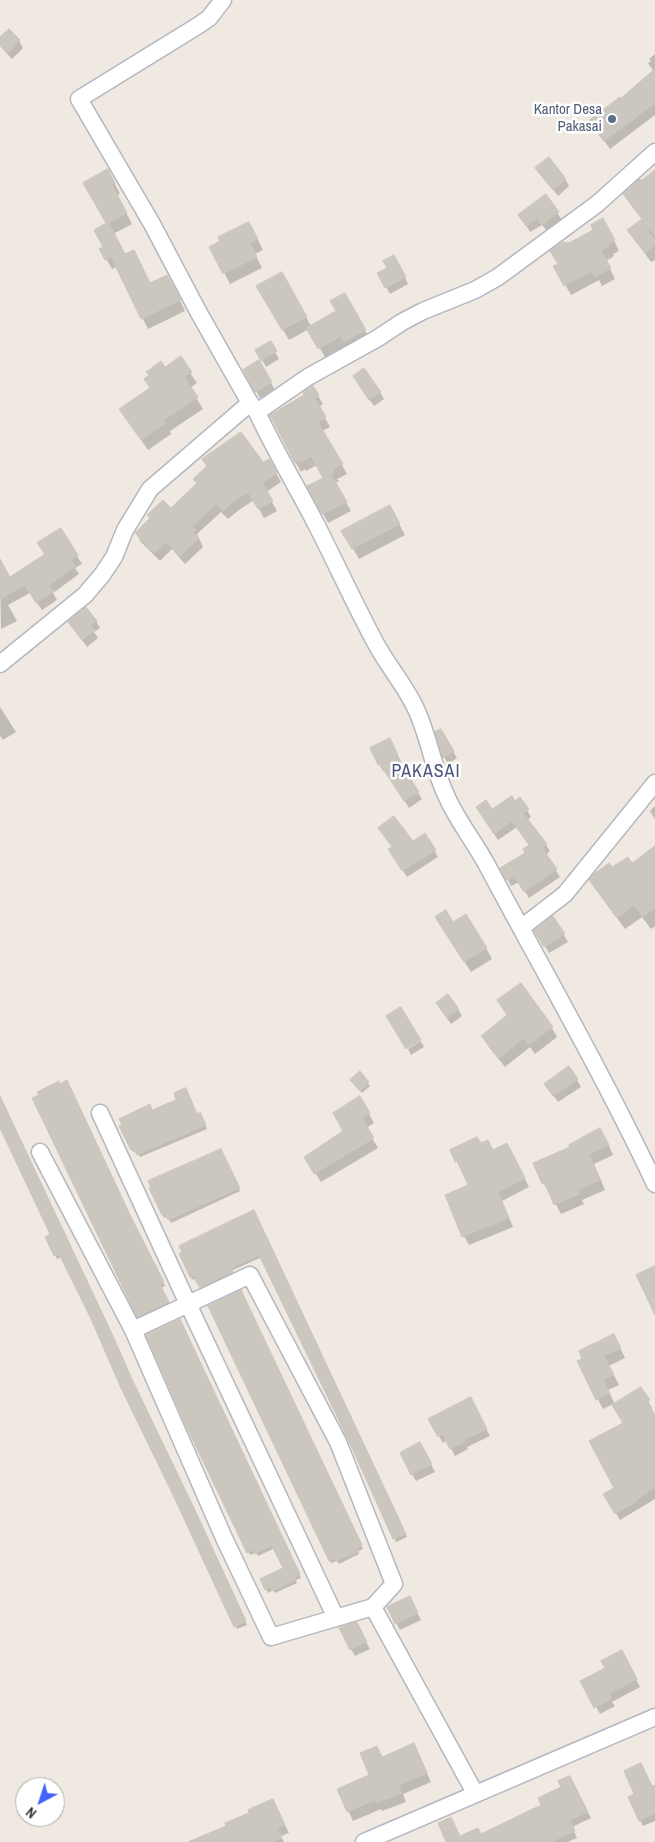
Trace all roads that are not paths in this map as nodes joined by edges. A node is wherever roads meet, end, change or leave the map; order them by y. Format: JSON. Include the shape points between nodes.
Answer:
{"nodes":[{"id":1,"x":223,"y":0,"type":"edge"},
{"id":2,"x":655,"y":152,"type":"edge"},
{"id":3,"x":254,"y":408,"type":"junction"},
{"id":4,"x":0,"y":664,"type":"edge"},
{"id":5,"x":655,"y":783,"type":"edge"},
{"id":6,"x":521,"y":928,"type":"junction"},
{"id":7,"x":100,"y":1113,"type":"dead end"},
{"id":8,"x":40,"y":1152,"type":"dead end"},
{"id":9,"x":655,"y":1184,"type":"edge"},
{"id":10,"x":188,"y":1304,"type":"junction"},
{"id":11,"x":133,"y":1330,"type":"junction"},
{"id":12,"x":373,"y":1607,"type":"junction"},
{"id":13,"x":336,"y":1618,"type":"junction"},
{"id":14,"x":655,"y":1717,"type":"edge"},
{"id":15,"x":475,"y":1793,"type":"junction"},
{"id":16,"x":364,"y":1842,"type":"edge"}],
"edges":[{"from":1,"to":3,"type":"street","via":[[199,25],[79,100]]},
{"from":2,"to":3,"type":"street","via":[[597,204],[498,276],[475,290],[402,322]]},
{"from":3,"to":4,"type":"street","via":[[150,489],[125,530],[114,556],[85,595]]},
{"from":3,"to":6,"type":"street","via":[[371,635],[416,709],[445,794]]},
{"from":5,"to":6,"type":"street","via":[[565,894]]},
{"from":6,"to":9,"type":"street","via":[[599,1070]]},
{"from":7,"to":10,"type":"street"},
{"from":8,"to":11,"type":"street"},
{"from":10,"to":11,"type":"street"},
{"from":10,"to":12,"type":"street","via":[[250,1275],[338,1442],[394,1584]]},
{"from":10,"to":13,"type":"street"},
{"from":11,"to":13,"type":"street","via":[[271,1638]]},
{"from":12,"to":13,"type":"street"},
{"from":12,"to":15,"type":"street"},
{"from":14,"to":15,"type":"street"},
{"from":15,"to":16,"type":"street"}]}
